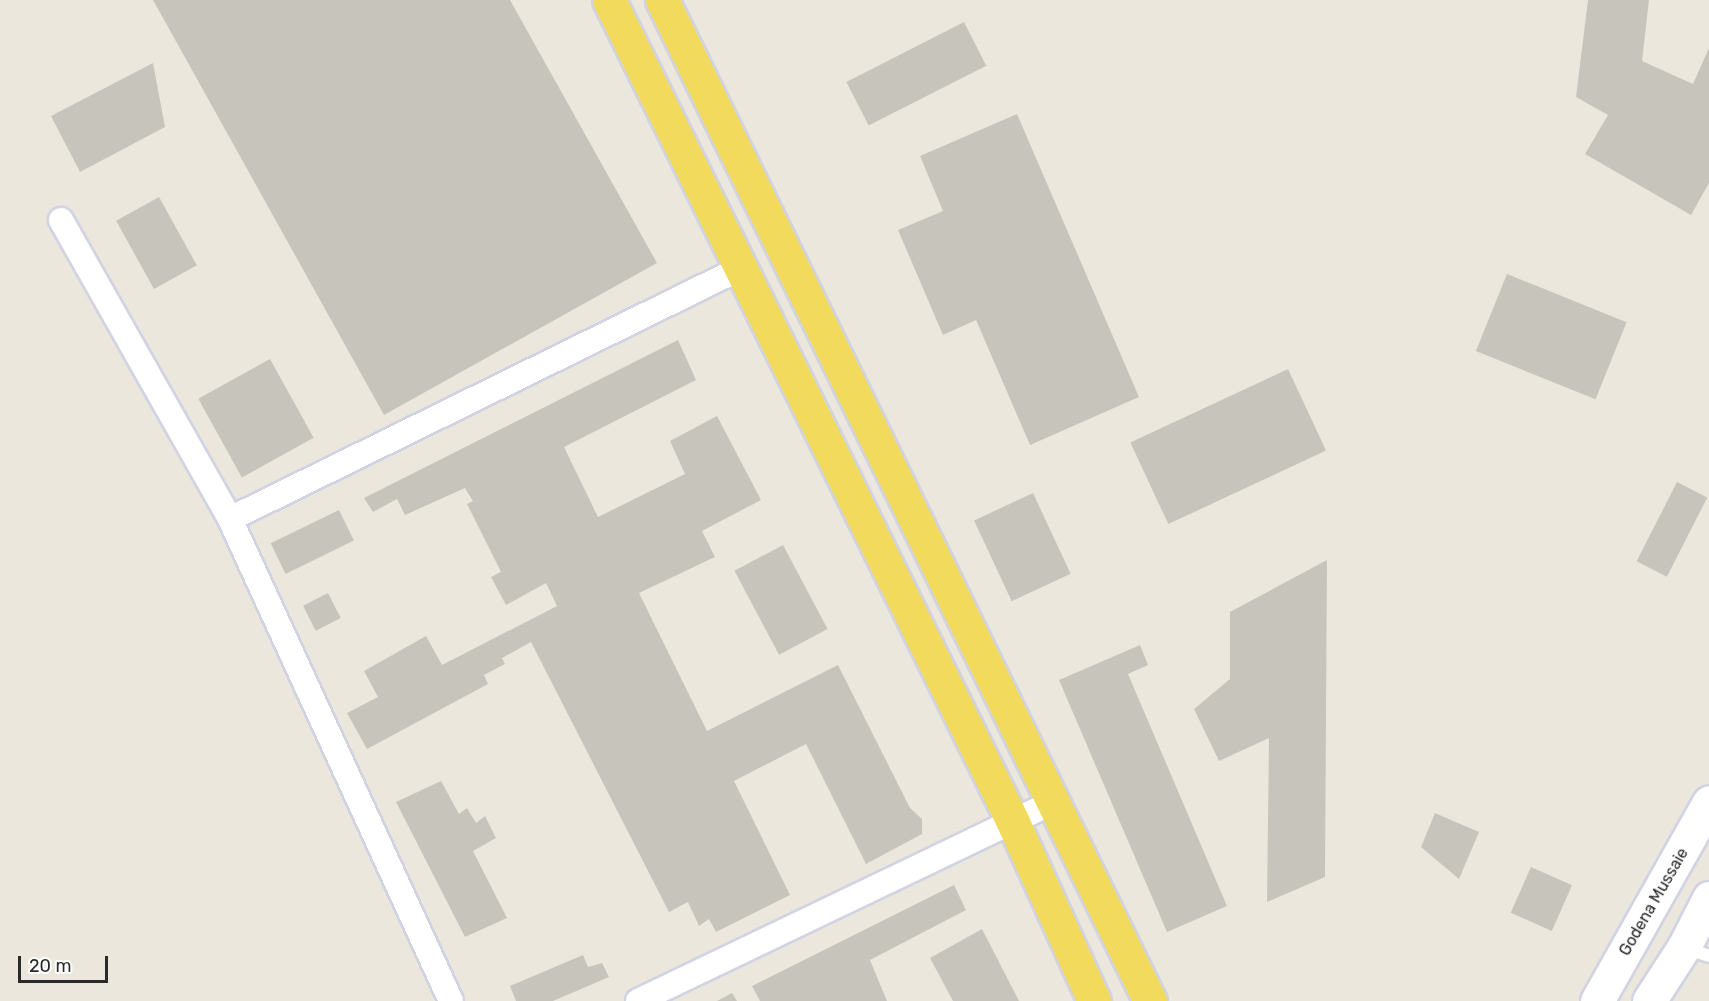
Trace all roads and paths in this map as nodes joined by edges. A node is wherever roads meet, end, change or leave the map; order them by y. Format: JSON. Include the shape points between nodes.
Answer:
{"nodes":[{"id":1,"x":609,"y":0,"type":"edge"},
{"id":2,"x":662,"y":0,"type":"edge"},
{"id":3,"x":60,"y":220,"type":"dead end"},
{"id":4,"x":743,"y":267,"type":"junction"},
{"id":5,"x":866,"y":419,"type":"junction"},
{"id":6,"x":827,"y":439,"type":"junction"},
{"id":7,"x":230,"y":519,"type":"junction"},
{"id":8,"x":988,"y":670,"type":"junction"},
{"id":9,"x":948,"y":688,"type":"junction"},
{"id":10,"x":1709,"y":802,"type":"edge"},
{"id":11,"x":1052,"y":803,"type":"junction"},
{"id":12,"x":1012,"y":820,"type":"junction"},
{"id":13,"x":1709,"y":898,"type":"edge"},
{"id":14,"x":1696,"y":952,"type":"edge"},
{"id":15,"x":451,"y":1001,"type":"edge"},
{"id":16,"x":638,"y":1001,"type":"edge"},
{"id":17,"x":1094,"y":1001,"type":"edge"},
{"id":18,"x":1150,"y":1001,"type":"edge"},
{"id":19,"x":1597,"y":1001,"type":"edge"},
{"id":20,"x":1649,"y":1001,"type":"edge"}],
"edges":[{"from":1,"to":4,"type":"main road"},
{"from":2,"to":5,"type":"main road"},
{"from":3,"to":7,"type":"street"},
{"from":4,"to":6,"type":"main road"},
{"from":4,"to":7,"type":"street"},
{"from":5,"to":6,"type":"main road"},
{"from":5,"to":8,"type":"main road"},
{"from":6,"to":9,"type":"main road"},
{"from":7,"to":15,"type":"street"},
{"from":8,"to":9,"type":"main road"},
{"from":8,"to":11,"type":"main road"},
{"from":9,"to":12,"type":"main road"},
{"from":10,"to":19,"type":"street","name":"Godena Mussaie"},
{"from":11,"to":12,"type":"street"},
{"from":11,"to":18,"type":"main road"},
{"from":12,"to":16,"type":"street"},
{"from":12,"to":17,"type":"main road"},
{"from":13,"to":14,"type":"street"},
{"from":14,"to":20,"type":"street"}]}
